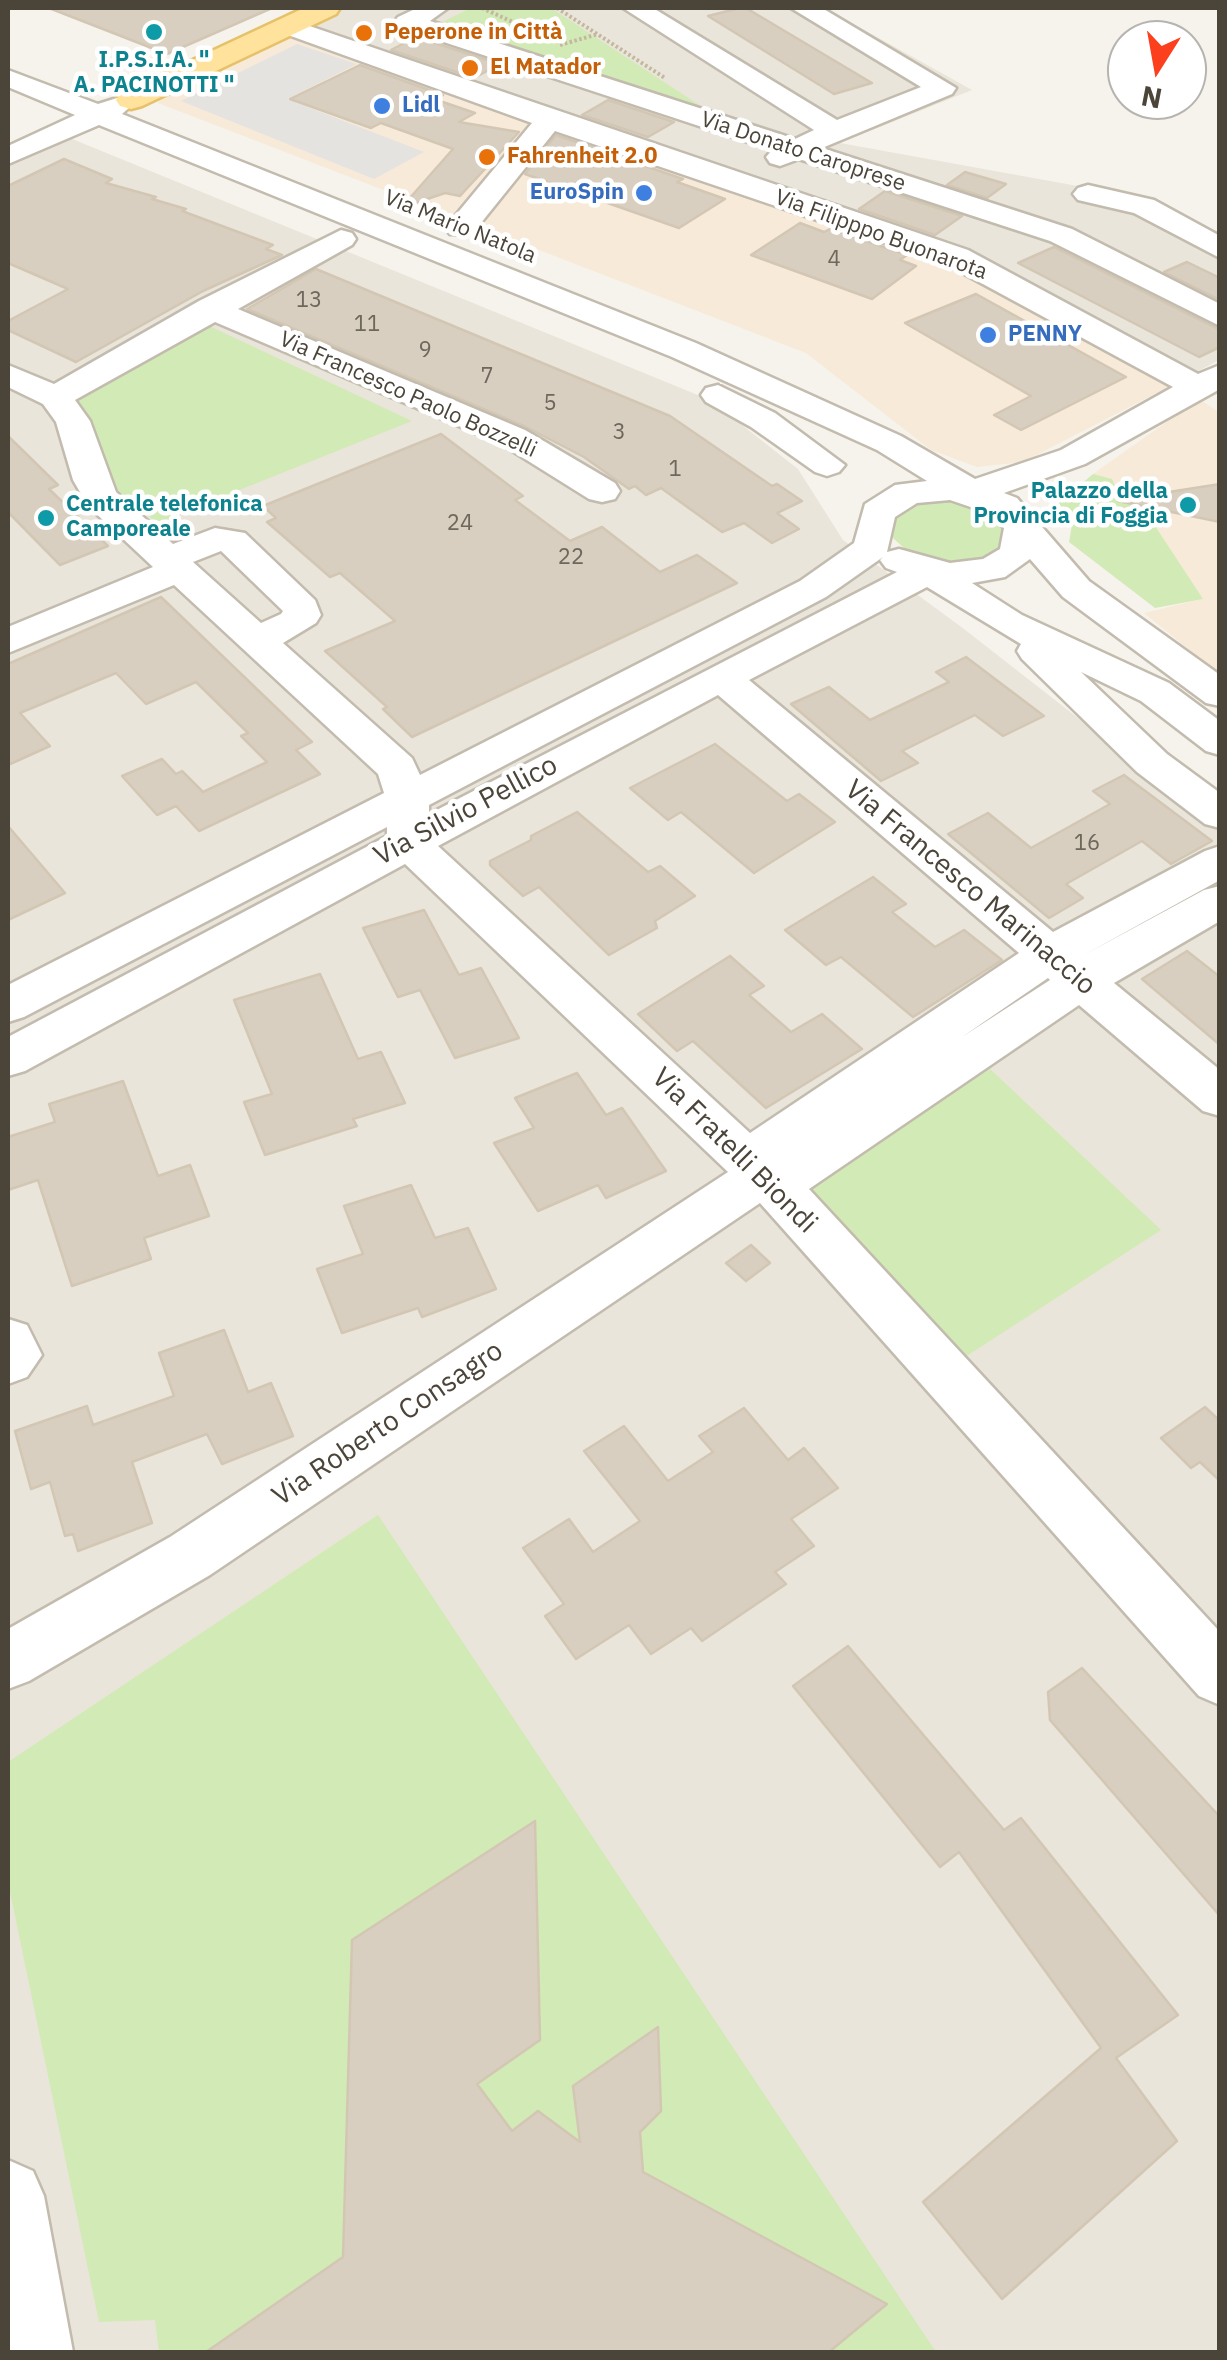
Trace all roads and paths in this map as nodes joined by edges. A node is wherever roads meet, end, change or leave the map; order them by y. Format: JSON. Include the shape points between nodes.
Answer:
{"nodes":[{"id":1,"x":326,"y":8,"type":"edge"},
{"id":2,"x":436,"y":8,"type":"edge"},
{"id":3,"x":482,"y":8,"type":"edge"},
{"id":4,"x":557,"y":8,"type":"edge"},
{"id":5,"x":636,"y":8,"type":"edge"},
{"id":6,"x":804,"y":8,"type":"edge"},
{"id":7,"x":286,"y":26,"type":"junction"},
{"id":8,"x":578,"y":51,"type":"dead end"},
{"id":9,"x":8,"y":52,"type":"edge"},
{"id":10,"x":8,"y":78,"type":"edge"},
{"id":11,"x":666,"y":78,"type":"dead end"},
{"id":12,"x":130,"y":100,"type":"junction"},
{"id":13,"x":8,"y":105,"type":"edge"},
{"id":14,"x":99,"y":114,"type":"junction"},
{"id":15,"x":549,"y":120,"type":"junction"},
{"id":16,"x":66,"y":129,"type":"junction"},
{"id":17,"x":835,"y":130,"type":"junction"},
{"id":18,"x":232,"y":138,"type":"dead end"},
{"id":19,"x":794,"y":149,"type":"junction"},
{"id":20,"x":8,"y":156,"type":"edge"},
{"id":21,"x":338,"y":178,"type":"dead end"},
{"id":22,"x":739,"y":184,"type":"junction"},
{"id":23,"x":1088,"y":194,"type":"dead end"},
{"id":24,"x":461,"y":228,"type":"junction"},
{"id":25,"x":341,"y":239,"type":"junction"},
{"id":26,"x":1220,"y":249,"type":"edge"},
{"id":27,"x":210,"y":308,"type":"junction"},
{"id":28,"x":1220,"y":317,"type":"edge"},
{"id":29,"x":726,"y":335,"type":"dead end"},
{"id":30,"x":8,"y":375,"type":"edge"},
{"id":31,"x":815,"y":378,"type":"dead end"},
{"id":32,"x":753,"y":380,"type":"junction"},
{"id":33,"x":1199,"y":385,"type":"edge"},
{"id":34,"x":55,"y":397,"type":"junction"},
{"id":35,"x":1220,"y":419,"type":"edge"},
{"id":36,"x":890,"y":443,"type":"junction"},
{"id":37,"x":1073,"y":457,"type":"junction"},
{"id":38,"x":827,"y":465,"type":"junction"},
{"id":39,"x":602,"y":490,"type":"dead end"},
{"id":40,"x":972,"y":492,"type":"junction"},
{"id":41,"x":1022,"y":526,"type":"junction"},
{"id":42,"x":874,"y":532,"type":"junction"},
{"id":43,"x":168,"y":560,"type":"junction"},
{"id":44,"x":928,"y":571,"type":"junction"},
{"id":45,"x":1076,"y":589,"type":"junction"},
{"id":46,"x":8,"y":607,"type":"edge"},
{"id":47,"x":1008,"y":623,"type":"junction"},
{"id":48,"x":257,"y":640,"type":"junction"},
{"id":49,"x":8,"y":641,"type":"edge"},
{"id":50,"x":721,"y":676,"type":"junction"},
{"id":51,"x":1155,"y":692,"type":"junction"},
{"id":52,"x":1220,"y":694,"type":"edge"},
{"id":53,"x":1220,"y":742,"type":"edge"},
{"id":54,"x":1220,"y":814,"type":"edge"},
{"id":55,"x":408,"y":822,"type":"junction"},
{"id":56,"x":1220,"y":861,"type":"edge"},
{"id":57,"x":1220,"y":902,"type":"edge"},
{"id":58,"x":1065,"y":968,"type":"junction"},
{"id":59,"x":8,"y":1005,"type":"edge"},
{"id":60,"x":8,"y":1058,"type":"edge"},
{"id":61,"x":1220,"y":1098,"type":"edge"},
{"id":62,"x":761,"y":1173,"type":"junction"},
{"id":63,"x":8,"y":1342,"type":"edge"},
{"id":64,"x":8,"y":1361,"type":"edge"},
{"id":65,"x":8,"y":1662,"type":"edge"},
{"id":66,"x":1220,"y":1676,"type":"edge"},
{"id":67,"x":8,"y":2196,"type":"edge"},
{"id":68,"x":36,"y":2352,"type":"edge"}],
"edges":[{"from":1,"to":7,"type":"main road"},
{"from":2,"to":19,"type":"street","name":"Via Donato Caroprese","via":[[407,22]]},
{"from":3,"to":8,"type":"path"},
{"from":4,"to":11,"type":"path"},
{"from":5,"to":17,"type":"street"},
{"from":6,"to":17,"type":"street","via":[[942,88]]},
{"from":7,"to":12,"type":"main road"},
{"from":7,"to":15,"type":"street","name":"Via Filipppo Buonarota"},
{"from":9,"to":12,"type":"street"},
{"from":10,"to":14,"type":"street","name":"Via Mario Natola"},
{"from":12,"to":14,"type":"street"},
{"from":12,"to":18,"type":"street"},
{"from":13,"to":16,"type":"street","name":"Via Mario Natola"},
{"from":14,"to":16,"type":"street"},
{"from":14,"to":32,"type":"street","name":"Via Mario Natola"},
{"from":15,"to":22,"type":"street","name":"Via Filipppo Buonarota"},
{"from":15,"to":24,"type":"street"},
{"from":16,"to":20,"type":"street"},
{"from":16,"to":25,"type":"street","name":"Via Mario Natola"},
{"from":17,"to":19,"type":"street"},
{"from":19,"to":22,"type":"street"},
{"from":19,"to":28,"type":"street","name":"Via Donato Caroprese","via":[[1061,236]]},
{"from":21,"to":24,"type":"street","name":"Via Mario Natola"},
{"from":22,"to":33,"type":"street","name":"Via Filipppo Buonarota","via":[[977,265]]},
{"from":23,"to":26,"type":"street","via":[[1144,206]]},
{"from":24,"to":29,"type":"street","name":"Via Mario Natola"},
{"from":25,"to":27,"type":"street"},
{"from":25,"to":38,"type":"street","name":"Via Mario Natola","via":[[736,403]]},
{"from":27,"to":34,"type":"street"},
{"from":27,"to":39,"type":"street","name":"Via Francesco Paolo Bozzelli","via":[[513,437]]},
{"from":30,"to":34,"type":"street"},
{"from":31,"to":36,"type":"street","name":"Via Mario Natola"},
{"from":32,"to":36,"type":"street","name":"Via Mario Natola"},
{"from":32,"to":38,"type":"street","name":"Via Mario Natola"},
{"from":33,"to":35,"type":"street","name":"Via Filipppo Buonarota"},
{"from":33,"to":37,"type":"street"},
{"from":34,"to":43,"type":"street","name":"Via Fratelli Biondi","via":[[73,420],[101,498]]},
{"from":36,"to":40,"type":"street","name":"Via Mario Natola"},
{"from":37,"to":40,"type":"street"},
{"from":37,"to":41,"type":"street","via":[[1048,482]]},
{"from":38,"to":42,"type":"street","name":"Via Mario Natola"},
{"from":40,"to":41,"type":"street","via":[[1004,506]]},
{"from":40,"to":42,"type":"street","via":[[936,488],[896,498],[878,512]]},
{"from":41,"to":44,"type":"street","via":[[1022,544],[1004,564],[972,573]]},
{"from":41,"to":45,"type":"street"},
{"from":42,"to":44,"type":"street","via":[[894,557]]},
{"from":42,"to":55,"type":"street","name":"Via Silvio Pellico","via":[[871,548],[813,589]]},
{"from":43,"to":46,"type":"street"},
{"from":43,"to":48,"type":"street","name":"Via Fratelli Biondi"},
{"from":43,"to":48,"type":"street","via":[[215,539],[232,541],[302,608],[296,622]]},
{"from":43,"to":49,"type":"street"},
{"from":44,"to":47,"type":"street"},
{"from":44,"to":50,"type":"street","name":"Via Silvio Pellico"},
{"from":45,"to":51,"type":"street"},
{"from":45,"to":52,"type":"street"},
{"from":47,"to":51,"type":"street"},
{"from":47,"to":54,"type":"street","via":[[1152,763]]},
{"from":48,"to":55,"type":"street","name":"Via Fratelli Biondi","via":[[397,768]]},
{"from":50,"to":55,"type":"street","name":"Via Silvio Pellico"},
{"from":50,"to":58,"type":"street","name":"Via Francesco Marinaccio"},
{"from":51,"to":53,"type":"street"},
{"from":55,"to":59,"type":"street","name":"Via Silvio Pellico"},
{"from":55,"to":60,"type":"street","name":"Via Silvio Pellico"},
{"from":55,"to":62,"type":"street","name":"Via Fratelli Biondi"},
{"from":56,"to":58,"type":"street","name":"Via Roberto Consagro"},
{"from":57,"to":58,"type":"street","name":"Via Roberto Consagro"},
{"from":58,"to":61,"type":"street","name":"Via Francesco Marinaccio"},
{"from":58,"to":62,"type":"street","name":"Via Roberto Consagro"},
{"from":62,"to":65,"type":"street","name":"Via Roberto Consagro","via":[[190,1556]]},
{"from":62,"to":66,"type":"street","name":"Via Fratelli Biondi"},
{"from":63,"to":64,"type":"street","via":[[15,1356]]},
{"from":67,"to":68,"type":"street"}]}
